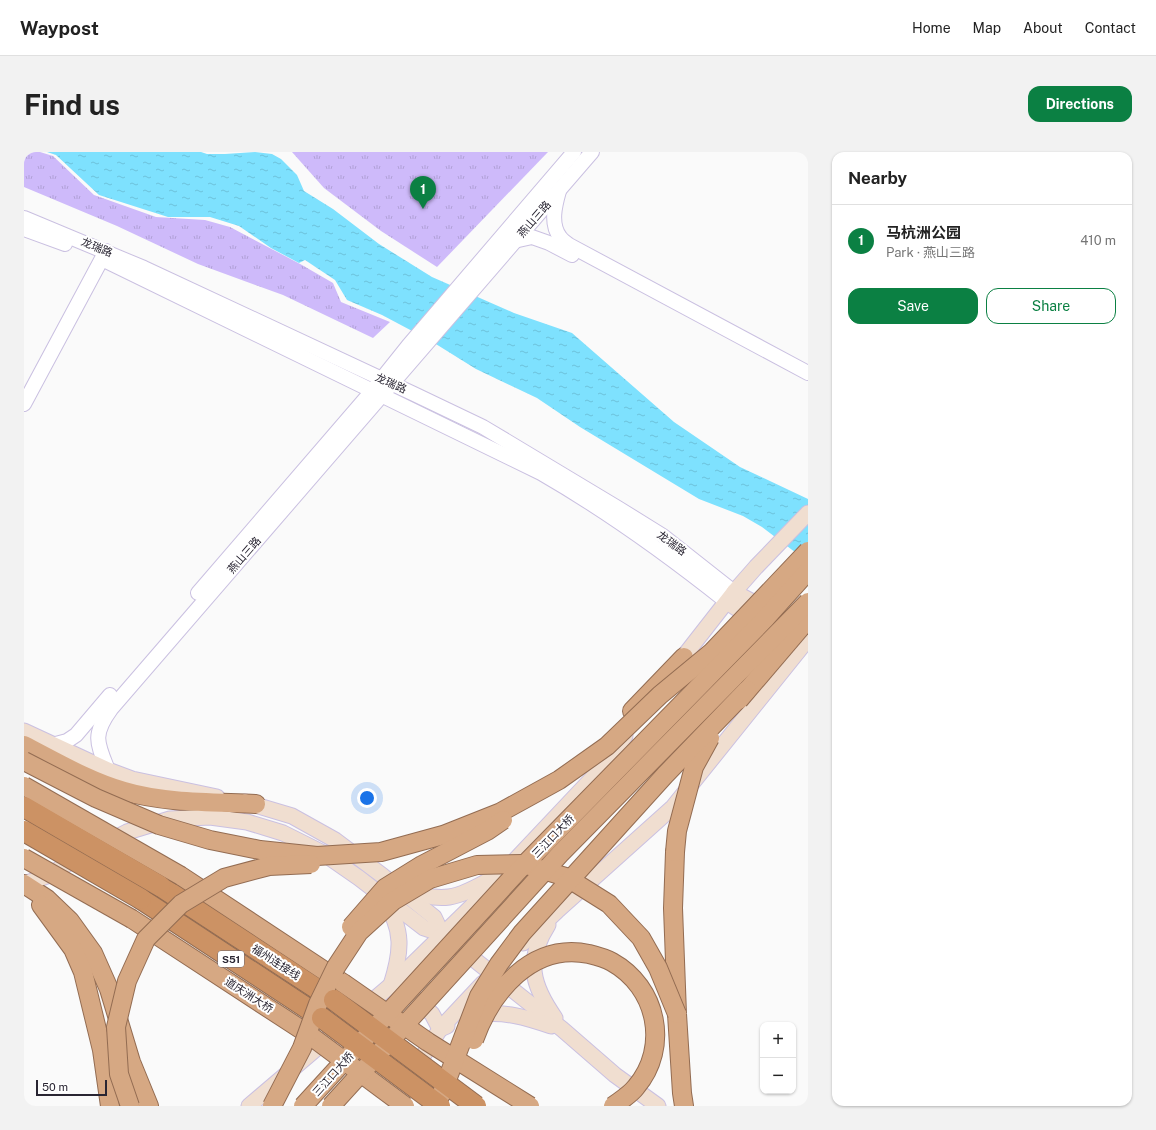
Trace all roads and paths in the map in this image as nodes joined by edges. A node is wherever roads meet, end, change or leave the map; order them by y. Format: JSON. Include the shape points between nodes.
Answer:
{"nodes":[{"id":1,"x":574,"y":152,"type":"edge"},
{"id":2,"x":592,"y":152,"type":"edge"},
{"id":3,"x":560,"y":188,"type":"junction"},
{"id":4,"x":24,"y":218,"type":"edge"},
{"id":5,"x":24,"y":228,"type":"edge"},
{"id":6,"x":514,"y":241,"type":"junction"},
{"id":7,"x":104,"y":254,"type":"junction"},
{"id":8,"x":470,"y":283,"type":"junction"},
{"id":9,"x":808,"y":373,"type":"edge"},
{"id":10,"x":808,"y":381,"type":"edge"},
{"id":11,"x":387,"y":382,"type":"junction"},
{"id":12,"x":377,"y":393,"type":"junction"},
{"id":13,"x":24,"y":404,"type":"edge"},
{"id":14,"x":808,"y":513,"type":"edge"},
{"id":15,"x":808,"y":551,"type":"edge"},
{"id":16,"x":808,"y":572,"type":"edge"},
{"id":17,"x":730,"y":597,"type":"junction"},
{"id":18,"x":808,"y":602,"type":"edge"},
{"id":19,"x":808,"y":619,"type":"edge"},
{"id":20,"x":808,"y":631,"type":"edge"},
{"id":21,"x":803,"y":644,"type":"edge"},
{"id":22,"x":684,"y":657,"type":"junction"},
{"id":23,"x":747,"y":690,"type":"junction"},
{"id":24,"x":24,"y":731,"type":"edge"},
{"id":25,"x":24,"y":745,"type":"edge"},
{"id":26,"x":52,"y":745,"type":"junction"},
{"id":27,"x":24,"y":761,"type":"edge"},
{"id":28,"x":108,"y":770,"type":"junction"},
{"id":29,"x":24,"y":786,"type":"edge"},
{"id":30,"x":256,"y":804,"type":"junction"},
{"id":31,"x":24,"y":807,"type":"edge"},
{"id":32,"x":24,"y":830,"type":"edge"},
{"id":33,"x":525,"y":850,"type":"junction"},
{"id":34,"x":24,"y":858,"type":"edge"},
{"id":35,"x":375,"y":859,"type":"junction"},
{"id":36,"x":383,"y":876,"type":"junction"},
{"id":37,"x":365,"y":882,"type":"junction"},
{"id":38,"x":24,"y":884,"type":"edge"},
{"id":39,"x":24,"y":889,"type":"edge"},
{"id":40,"x":557,"y":910,"type":"junction"},
{"id":41,"x":442,"y":934,"type":"junction"},
{"id":42,"x":491,"y":974,"type":"junction"},
{"id":43,"x":391,"y":985,"type":"junction"},
{"id":44,"x":329,"y":1001,"type":"junction"},
{"id":45,"x":677,"y":1014,"type":"junction"},
{"id":46,"x":440,"y":1029,"type":"junction"},
{"id":47,"x":562,"y":1029,"type":"junction"},
{"id":48,"x":428,"y":1042,"type":"junction"},
{"id":49,"x":615,"y":1075,"type":"junction"},
{"id":50,"x":110,"y":1106,"type":"edge"},
{"id":51,"x":130,"y":1106,"type":"edge"},
{"id":52,"x":149,"y":1106,"type":"edge"},
{"id":53,"x":248,"y":1106,"type":"edge"},
{"id":54,"x":272,"y":1106,"type":"edge"},
{"id":55,"x":303,"y":1106,"type":"edge"},
{"id":56,"x":331,"y":1106,"type":"edge"},
{"id":57,"x":394,"y":1106,"type":"edge"},
{"id":58,"x":405,"y":1106,"type":"edge"},
{"id":59,"x":434,"y":1106,"type":"edge"},
{"id":60,"x":440,"y":1106,"type":"edge"},
{"id":61,"x":449,"y":1106,"type":"edge"},
{"id":62,"x":476,"y":1106,"type":"edge"},
{"id":63,"x":511,"y":1106,"type":"edge"},
{"id":64,"x":530,"y":1106,"type":"edge"},
{"id":65,"x":613,"y":1106,"type":"edge"},
{"id":66,"x":640,"y":1106,"type":"edge"},
{"id":67,"x":658,"y":1106,"type":"edge"},
{"id":68,"x":684,"y":1106,"type":"edge"}],
"edges":[{"from":1,"to":8,"type":"street","name":"燕山三路"},
{"from":2,"to":3,"type":"street","name":"燕山三路"},
{"from":3,"to":6,"type":"street","name":"燕山三路"},
{"from":3,"to":9,"type":"street","via":[[555,206],[554,226],[560,238],[569,245]]},
{"from":4,"to":7,"type":"street","name":"龙瑞路"},
{"from":5,"to":7,"type":"street","name":"龙瑞路"},
{"from":6,"to":8,"type":"street","name":"燕山三路"},
{"from":6,"to":10,"type":"street","via":[[532,237],[549,243]]},
{"from":7,"to":11,"type":"street","name":"龙瑞路"},
{"from":7,"to":12,"type":"street","name":"龙瑞路"},
{"from":7,"to":13,"type":"street"},
{"from":8,"to":11,"type":"street","name":"燕山三路"},
{"from":11,"to":12,"type":"street","name":"燕山三路"},
{"from":11,"to":17,"type":"street","name":"龙瑞路","via":[[483,427],[663,536]]},
{"from":12,"to":17,"type":"street","name":"龙瑞路","via":[[554,481],[605,512]]},
{"from":12,"to":26,"type":"street","name":"燕山三路","via":[[85,726],[67,741]]},
{"from":12,"to":28,"type":"street","name":"燕山三路","via":[[111,709],[99,729],[98,738]]},
{"from":14,"to":17,"type":"main road"},
{"from":15,"to":35,"type":"highway","bridge":true,"via":[[712,652],[660,695],[607,746],[559,780],[502,812]]},
{"from":16,"to":55,"type":"highway","name":"三江口大桥","bridge":true,"via":[[765,620],[519,870]]},
{"from":17,"to":20,"type":"main road"},
{"from":17,"to":21,"type":"main road"},
{"from":17,"to":22,"type":"main road"},
{"from":18,"to":56,"type":"highway","name":"三江口大桥","bridge":true,"via":[[560,854]]},
{"from":19,"to":23,"type":"highway","bridge":true},
{"from":21,"to":40,"type":"main road","via":[[673,807]]},
{"from":22,"to":33,"type":"main road","via":[[601,770]]},
{"from":22,"to":44,"type":"highway","bridge":true,"via":[[603,742],[542,793],[487,831],[422,865],[385,888],[352,924],[330,963]]},
{"from":23,"to":45,"type":"highway","bridge":true,"via":[[711,737],[694,767],[677,831],[673,908]]},
{"from":23,"to":59,"type":"highway","bridge":true,"via":[[665,775],[522,933],[479,996],[442,1093]]},
{"from":24,"to":26,"type":"main road"},
{"from":25,"to":30,"type":"highway","via":[[97,782],[125,792],[160,798]]},
{"from":26,"to":28,"type":"main road"},
{"from":27,"to":35,"type":"highway","bridge":true,"via":[[96,798],[159,825],[210,840],[260,850]]},
{"from":28,"to":30,"type":"main road","via":[[132,779]]},
{"from":29,"to":44,"type":"highway","bridge":true,"via":[[181,876]]},
{"from":30,"to":35,"type":"main road","via":[[292,816]]},
{"from":31,"to":44,"type":"highway","name":"福州连接线","number":"S51","bridge":true,"via":[[160,886]]},
{"from":32,"to":44,"type":"highway","name":"福州连接线","number":"S51","bridge":true,"via":[[141,899]]},
{"from":33,"to":36,"type":"main road","via":[[491,879],[457,896],[436,898],[418,894]]},
{"from":33,"to":41,"type":"main road"},
{"from":34,"to":58,"type":"highway","name":"道庆洲大桥","bridge":true,"via":[[132,919],[308,1034]]},
{"from":35,"to":36,"type":"main road"},
{"from":35,"to":37,"type":"main road"},
{"from":35,"to":51,"type":"highway","bridge":true,"via":[[269,866],[224,878],[181,904],[146,939],[126,981],[116,1027],[119,1074]]},
{"from":36,"to":41,"type":"main road","via":[[434,917]]},
{"from":37,"to":38,"type":"main road","via":[[323,853],[283,833],[247,822],[210,816],[170,820],[127,832],[48,876]]},
{"from":37,"to":41,"type":"main road","via":[[424,928]]},
{"from":37,"to":43,"type":"main road","via":[[390,910],[397,927],[400,947]]},
{"from":38,"to":52,"type":"highway","bridge":true,"via":[[47,899],[70,921],[92,953],[110,989],[131,1062]]},
{"from":39,"to":50,"type":"highway","via":[[43,907],[73,949],[83,972],[102,1050]]},
{"from":40,"to":42,"type":"main road"},
{"from":40,"to":47,"type":"main road","via":[[542,934],[533,970],[536,986]]},
{"from":41,"to":42,"type":"main road"},
{"from":41,"to":43,"type":"main road"},
{"from":42,"to":46,"type":"main road"},
{"from":42,"to":47,"type":"main road"},
{"from":43,"to":46,"type":"main road","via":[[410,993],[432,1014]]},
{"from":43,"to":53,"type":"main road"},
{"from":44,"to":45,"type":"highway","bridge":true,"via":[[336,967],[359,932],[393,901],[430,879],[477,865],[523,864],[566,877],[608,904],[641,938],[658,968]]},
{"from":44,"to":48,"type":"highway","bridge":true},
{"from":44,"to":54,"type":"highway","bridge":true},
{"from":44,"to":60,"type":"highway","name":"福州连接线","number":"S51","bridge":true},
{"from":44,"to":62,"type":"highway","name":"福州连接线","number":"S51","bridge":true},
{"from":45,"to":68,"type":"highway"},
{"from":46,"to":47,"type":"main road","via":[[461,1019],[483,1014],[506,1014]]},
{"from":46,"to":57,"type":"main road","via":[[400,1092]]},
{"from":47,"to":49,"type":"main road"},
{"from":48,"to":63,"type":"highway","bridge":true},
{"from":48,"to":64,"type":"highway","bridge":true},
{"from":49,"to":66,"type":"main road"},
{"from":49,"to":67,"type":"main road"},
{"from":61,"to":65,"type":"highway","bridge":true,"via":[[478,1027],[501,991],[518,973],[538,959],[558,953],[579,952],[612,962],[625,972],[644,993],[655,1021],[656,1039],[653,1056],[646,1072],[637,1087]]}]}
